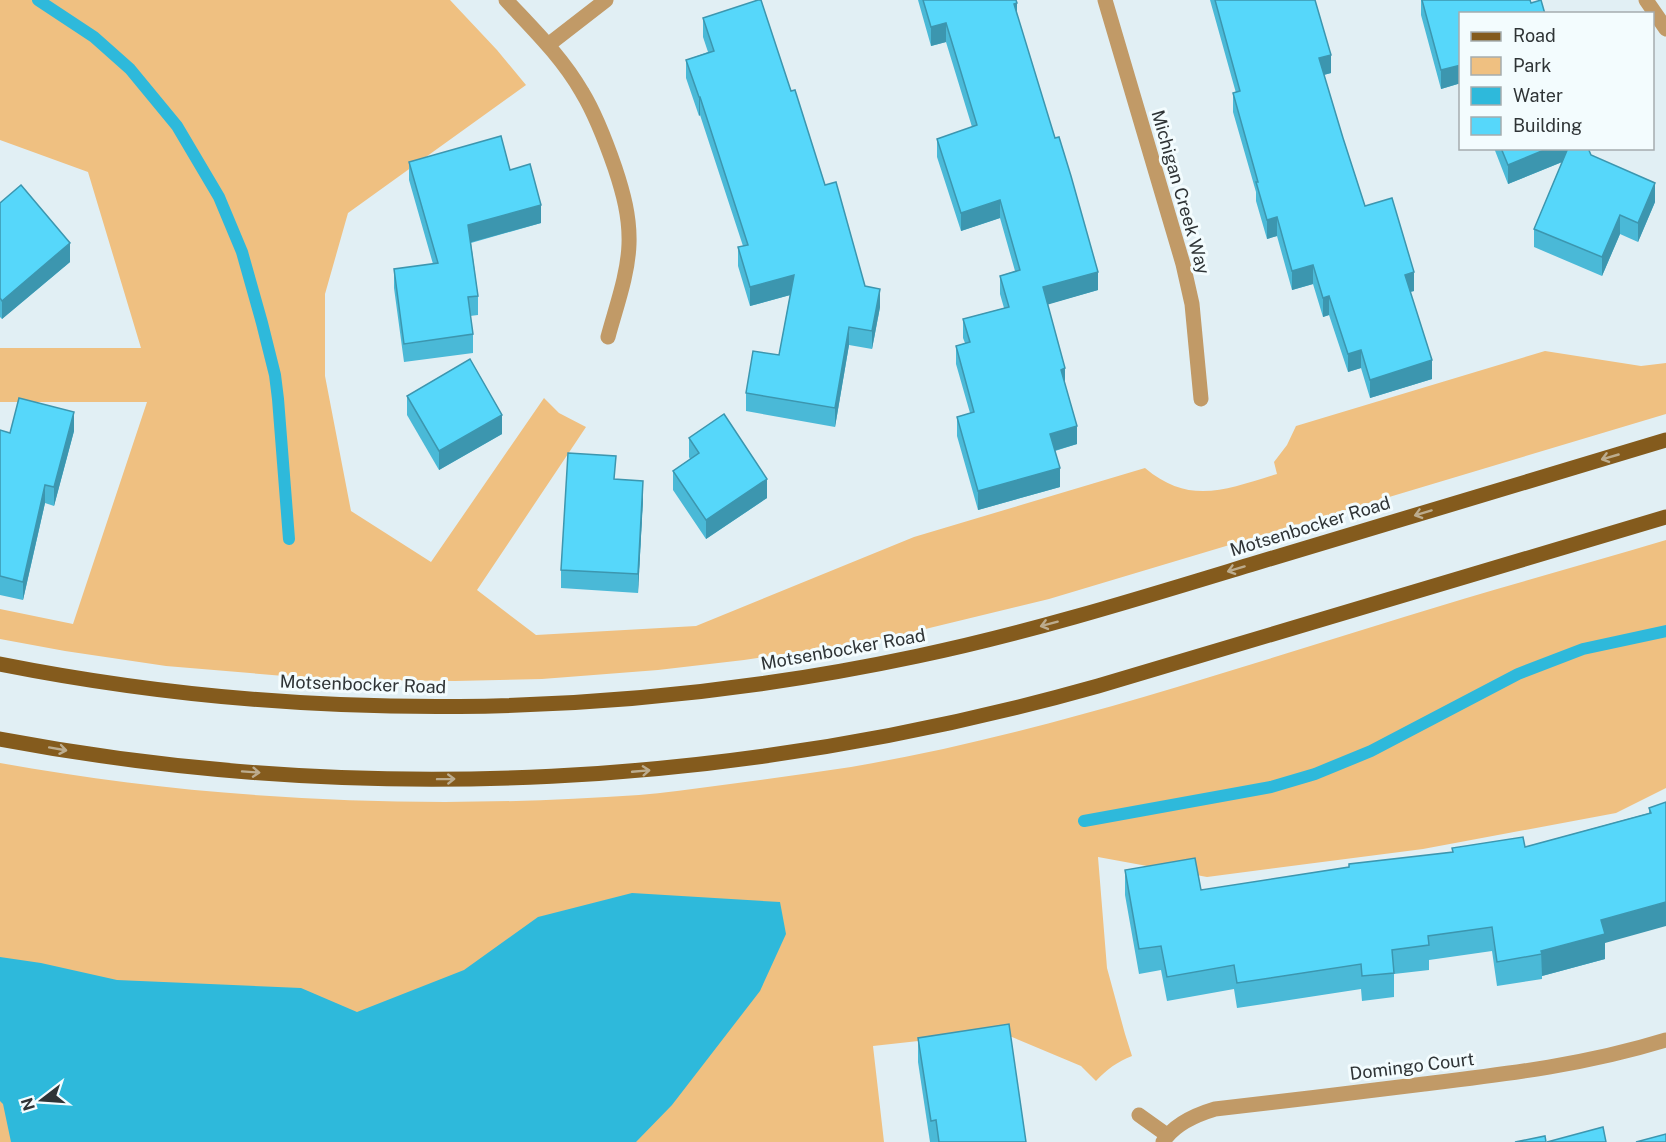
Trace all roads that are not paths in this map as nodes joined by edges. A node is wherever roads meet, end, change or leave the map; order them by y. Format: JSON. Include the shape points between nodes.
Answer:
{"nodes":[{"id":1,"x":506,"y":0,"type":"edge"},
{"id":2,"x":606,"y":0,"type":"edge"},
{"id":3,"x":1105,"y":0,"type":"edge"},
{"id":4,"x":1646,"y":0,"type":"edge"},
{"id":5,"x":1666,"y":29,"type":"edge"},
{"id":6,"x":548,"y":45,"type":"junction"},
{"id":7,"x":609,"y":338,"type":"dead end"},
{"id":8,"x":1201,"y":399,"type":"dead end"},
{"id":9,"x":1666,"y":440,"type":"edge"},
{"id":10,"x":1666,"y":517,"type":"edge"},
{"id":11,"x":0,"y":664,"type":"edge"},
{"id":12,"x":0,"y":739,"type":"edge"},
{"id":13,"x":1666,"y":1040,"type":"edge"},
{"id":14,"x":1139,"y":1115,"type":"dead end"},
{"id":15,"x":1165,"y":1139,"type":"edge"}],
"edges":[{"from":1,"to":6,"type":"street"},
{"from":2,"to":6,"type":"street"},
{"from":3,"to":8,"type":"street","name":"Michigan Creek Way","via":[[1183,264],[1192,304]]},
{"from":4,"to":5,"type":"street"},
{"from":6,"to":7,"type":"street","via":[[582,92],[598,123],[627,213],[626,272]]},
{"from":9,"to":11,"type":"main road","name":"Motsenbocker Road","one_way":true,"via":[[1037,627],[909,658],[750,685],[564,703],[402,707],[227,697]]},
{"from":12,"to":10,"type":"main road","one_way":true,"via":[[147,762],[365,779],[585,775],[757,758],[854,743],[1031,704]]},
{"from":13,"to":15,"type":"street","name":"Domingo Court","via":[[1516,1074],[1215,1109],[1191,1117]]},
{"from":14,"to":15,"type":"street"}]}
